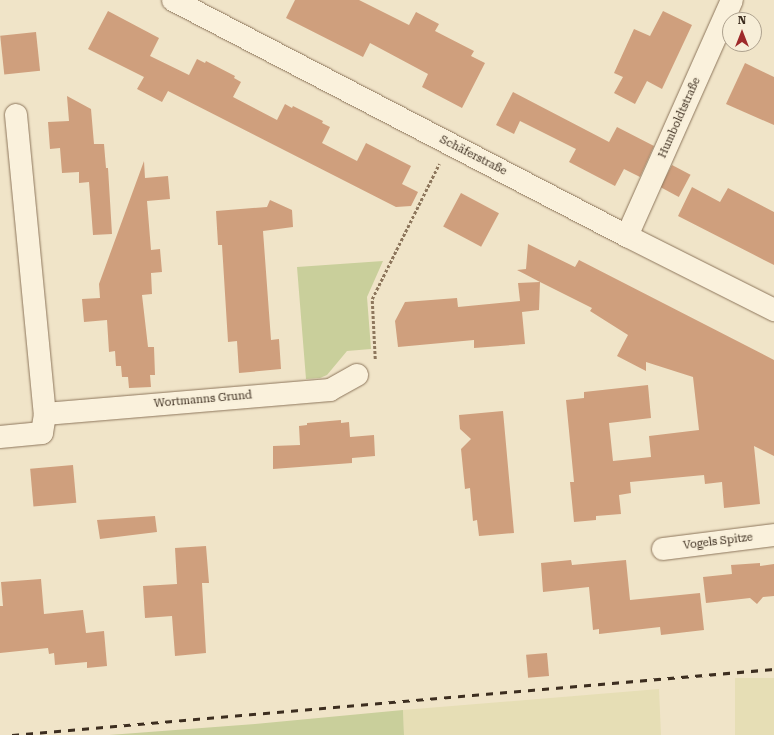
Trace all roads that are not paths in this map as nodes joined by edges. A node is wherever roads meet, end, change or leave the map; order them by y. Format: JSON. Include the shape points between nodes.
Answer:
{"nodes":[{"id":1,"x":173,"y":0,"type":"edge"},
{"id":2,"x":732,"y":0,"type":"edge"},
{"id":3,"x":16,"y":115,"type":"dead end"},
{"id":4,"x":627,"y":236,"type":"junction"},
{"id":5,"x":774,"y":310,"type":"edge"},
{"id":6,"x":357,"y":375,"type":"road end"},
{"id":7,"x":45,"y":414,"type":"junction"},
{"id":8,"x":0,"y":437,"type":"edge"},
{"id":9,"x":774,"y":536,"type":"edge"},
{"id":10,"x":663,"y":549,"type":"dead end"}],
"edges":[{"from":1,"to":4,"type":"street","name":"Schäferstraße"},
{"from":2,"to":4,"type":"street","name":"Humboldtstraße"},
{"from":3,"to":7,"type":"street"},
{"from":4,"to":5,"type":"street","name":"Schäferstraße"},
{"from":6,"to":7,"type":"street","name":"Wortmanns Grund","via":[[330,390]]},
{"from":7,"to":8,"type":"street","via":[[42,433]]},
{"from":9,"to":10,"type":"street","name":"Vogels Spitze"}]}
